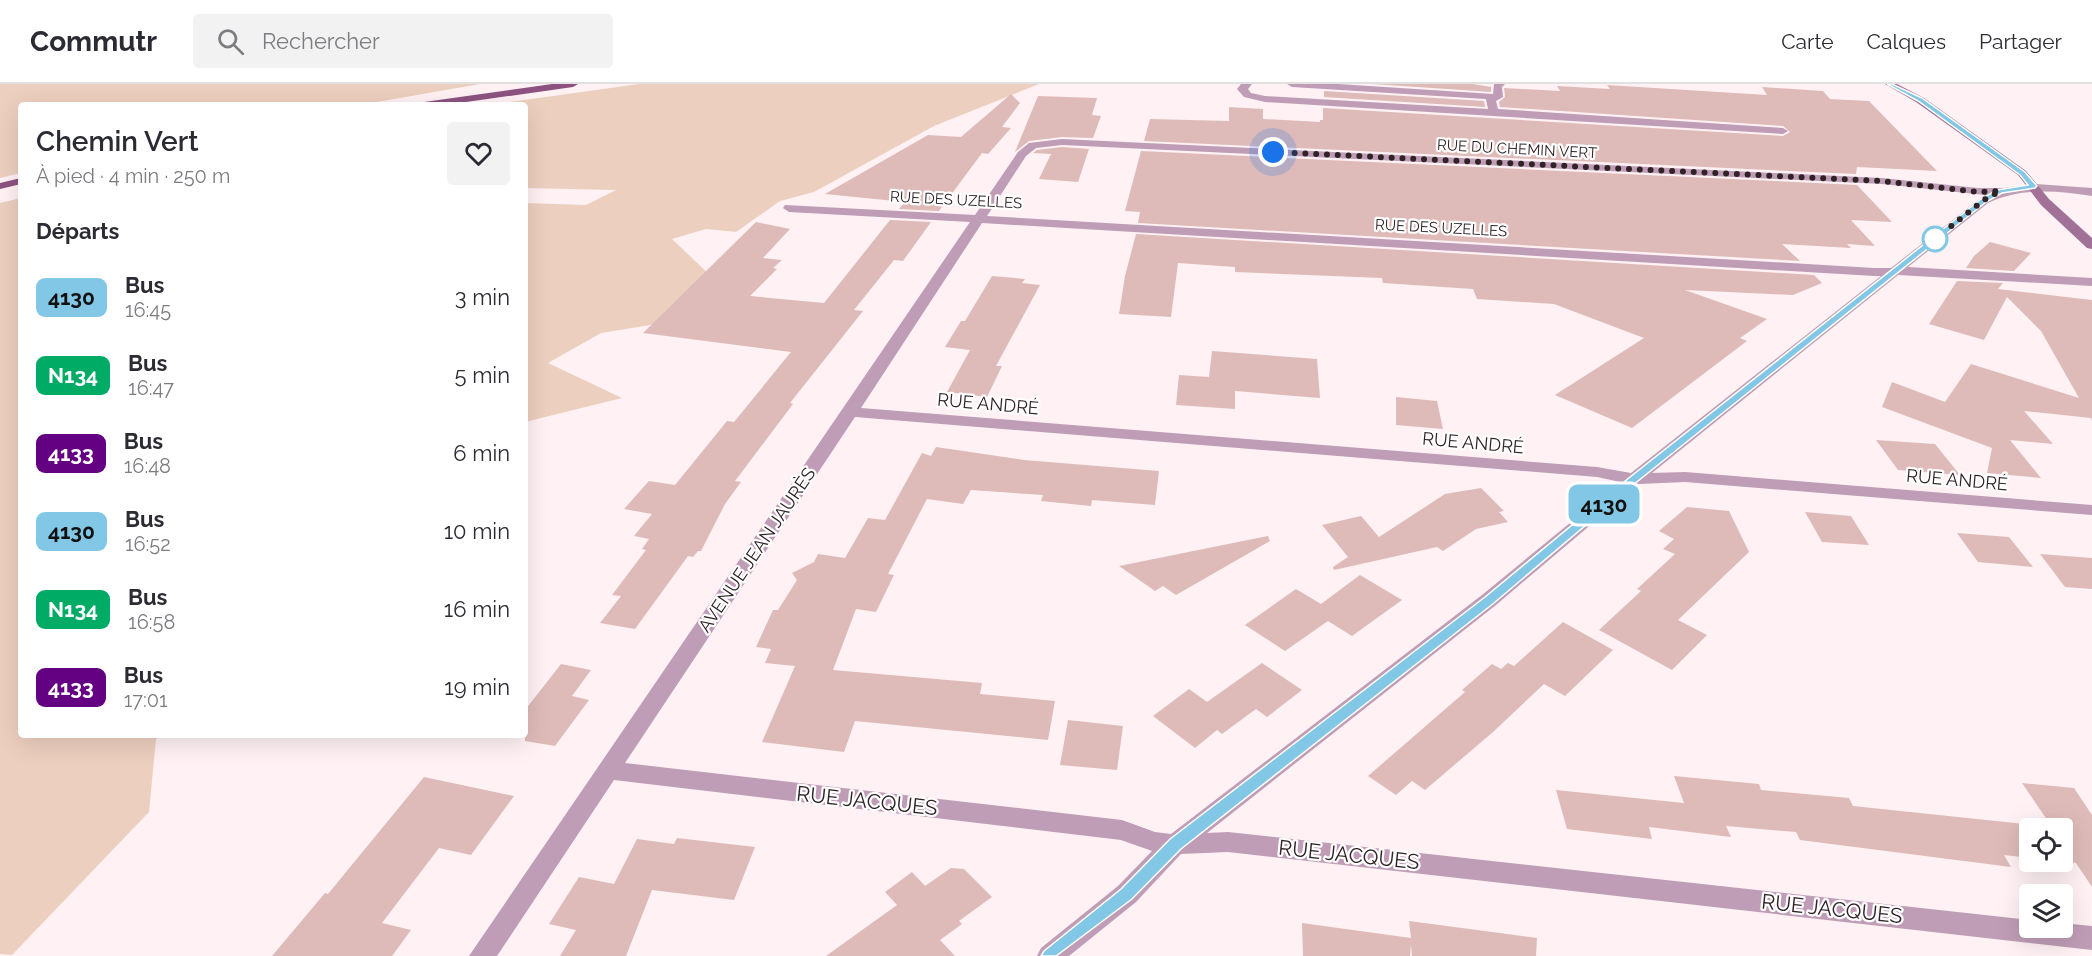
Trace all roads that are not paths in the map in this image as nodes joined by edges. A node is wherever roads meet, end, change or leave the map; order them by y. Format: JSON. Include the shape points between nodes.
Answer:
{"nodes":[{"id":1,"x":573,"y":84,"type":"edge"},
{"id":2,"x":1247,"y":84,"type":"edge"},
{"id":3,"x":1292,"y":84,"type":"edge"},
{"id":4,"x":1500,"y":84,"type":"edge"},
{"id":5,"x":1890,"y":84,"type":"edge"},
{"id":6,"x":1916,"y":86,"type":"dead end"},
{"id":7,"x":1498,"y":97,"type":"junction"},
{"id":8,"x":1920,"y":100,"type":"junction"},
{"id":9,"x":445,"y":102,"type":"edge"},
{"id":10,"x":1494,"y":112,"type":"junction"},
{"id":11,"x":1783,"y":131,"type":"dead end"},
{"id":12,"x":1033,"y":145,"type":"joint"},
{"id":13,"x":18,"y":182,"type":"edge"},
{"id":14,"x":0,"y":186,"type":"edge"},
{"id":15,"x":2033,"y":186,"type":"junction"},
{"id":16,"x":2000,"y":191,"type":"junction"},
{"id":17,"x":2092,"y":192,"type":"edge"},
{"id":18,"x":789,"y":208,"type":"dead end"},
{"id":19,"x":981,"y":218,"type":"junction"},
{"id":20,"x":2092,"y":245,"type":"edge"},
{"id":21,"x":1892,"y":272,"type":"junction"},
{"id":22,"x":2092,"y":282,"type":"edge"},
{"id":23,"x":850,"y":412,"type":"junction"},
{"id":24,"x":1634,"y":479,"type":"junction"},
{"id":25,"x":2092,"y":510,"type":"edge"},
{"id":26,"x":608,"y":770,"type":"junction"},
{"id":27,"x":1175,"y":844,"type":"junction"},
{"id":28,"x":2092,"y":938,"type":"edge"},
{"id":29,"x":482,"y":956,"type":"edge"},
{"id":30,"x":1050,"y":956,"type":"edge"}],
"edges":[{"from":1,"to":9,"type":"main road"},
{"from":2,"to":10,"type":"street","via":[[1242,89],[1248,95],[1265,99]]},
{"from":3,"to":7,"type":"street"},
{"from":4,"to":7,"type":"street"},
{"from":5,"to":8,"type":"street"},
{"from":6,"to":8,"type":"street"},
{"from":7,"to":10,"type":"street","via":[[1491,99]]},
{"from":8,"to":15,"type":"street","via":[[2022,173]]},
{"from":10,"to":11,"type":"street"},
{"from":12,"to":16,"type":"street","name":"RUE DU CHEMIN VERT","via":[[1110,144],[1882,181]]},
{"from":12,"to":19,"type":"street","name":"AVENUE JEAN JAURÈS","via":[[1022,154]]},
{"from":13,"to":14,"type":"main road"},
{"from":15,"to":16,"type":"street","name":"RUE DU CHEMIN VERT"},
{"from":15,"to":17,"type":"street","name":"RUE DU CHEMIN VERT"},
{"from":15,"to":20,"type":"street"},
{"from":16,"to":21,"type":"street"},
{"from":18,"to":19,"type":"street","name":"RUE DES UZELLES"},
{"from":19,"to":21,"type":"street","name":"RUE DES UZELLES"},
{"from":19,"to":23,"type":"street","name":"AVENUE JEAN JAURÈS"},
{"from":21,"to":22,"type":"street","name":"RUE DES UZELLES"},
{"from":21,"to":24,"type":"street"},
{"from":23,"to":24,"type":"street","name":"RUE ANDRÉ","via":[[1585,471]]},
{"from":23,"to":26,"type":"street","name":"AVENUE JEAN JAURÈS"},
{"from":24,"to":25,"type":"street","name":"RUE ANDRÉ","via":[[1686,477]]},
{"from":24,"to":27,"type":"street","via":[[1489,600]]},
{"from":26,"to":27,"type":"street","name":"RUE JACQUES","via":[[1122,830],[1154,842]]},
{"from":26,"to":29,"type":"street","name":"AVENUE JEAN JAURÈS"},
{"from":27,"to":28,"type":"street","name":"RUE JACQUES","via":[[1228,842]]},
{"from":27,"to":30,"type":"street","via":[[1127,894]]}]}
